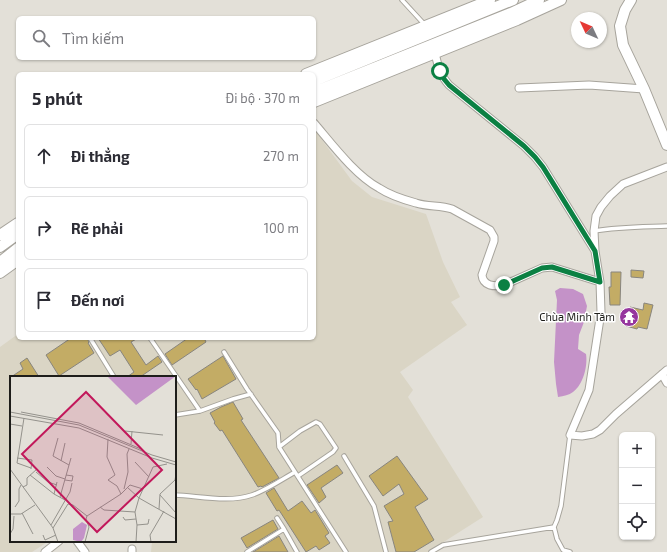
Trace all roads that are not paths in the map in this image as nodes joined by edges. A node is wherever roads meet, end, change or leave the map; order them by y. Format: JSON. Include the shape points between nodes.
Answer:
{"nodes":[{"id":1,"x":402,"y":0,"type":"edge"},
{"id":2,"x":490,"y":0,"type":"edge"},
{"id":3,"x":513,"y":0,"type":"edge"},
{"id":4,"x":539,"y":0,"type":"edge"},
{"id":5,"x":561,"y":0,"type":"edge"},
{"id":6,"x":631,"y":0,"type":"edge"},
{"id":7,"x":449,"y":21,"type":"junction"},
{"id":8,"x":426,"y":26,"type":"junction"},
{"id":9,"x":456,"y":40,"type":"junction"},
{"id":10,"x":435,"y":53,"type":"junction"},
{"id":11,"x":311,"y":72,"type":"edge"},
{"id":12,"x":316,"y":80,"type":"edge"},
{"id":13,"x":519,"y":88,"type":"dead end"},
{"id":14,"x":644,"y":89,"type":"junction"},
{"id":15,"x":316,"y":91,"type":"edge"},
{"id":16,"x":316,"y":101,"type":"edge"},
{"id":17,"x":316,"y":125,"type":"edge"},
{"id":18,"x":667,"y":145,"type":"edge"},
{"id":19,"x":667,"y":167,"type":"edge"},
{"id":20,"x":16,"y":223,"type":"edge"},
{"id":21,"x":667,"y":226,"type":"edge"},
{"id":22,"x":594,"y":231,"type":"junction"},
{"id":23,"x":0,"y":235,"type":"edge"},
{"id":24,"x":16,"y":235,"type":"edge"},
{"id":25,"x":0,"y":247,"type":"edge"},
{"id":26,"x":16,"y":250,"type":"edge"},
{"id":27,"x":595,"y":251,"type":"junction"},
{"id":28,"x":16,"y":261,"type":"edge"},
{"id":29,"x":0,"y":262,"type":"edge"},
{"id":30,"x":0,"y":273,"type":"edge"},
{"id":31,"x":600,"y":282,"type":"junction"},
{"id":32,"x":91,"y":340,"type":"edge"},
{"id":33,"x":151,"y":340,"type":"edge"},
{"id":34,"x":224,"y":352,"type":"dead end"},
{"id":35,"x":665,"y":372,"type":"edge"},
{"id":36,"x":113,"y":376,"type":"edge"},
{"id":37,"x":667,"y":383,"type":"edge"},
{"id":38,"x":251,"y":394,"type":"junction"},
{"id":39,"x":200,"y":411,"type":"junction"},
{"id":40,"x":176,"y":415,"type":"edge"},
{"id":41,"x":570,"y":435,"type":"junction"},
{"id":42,"x":279,"y":446,"type":"junction"},
{"id":43,"x":344,"y":456,"type":"dead end"},
{"id":44,"x":295,"y":472,"type":"junction"},
{"id":45,"x":298,"y":476,"type":"junction"},
{"id":46,"x":176,"y":495,"type":"edge"},
{"id":47,"x":277,"y":518,"type":"dead end"},
{"id":48,"x":554,"y":527,"type":"junction"},
{"id":49,"x":284,"y":529,"type":"junction"},
{"id":50,"x":58,"y":542,"type":"edge"},
{"id":51,"x":78,"y":542,"type":"edge"},
{"id":52,"x":45,"y":552,"type":"edge"},
{"id":53,"x":85,"y":552,"type":"edge"},
{"id":54,"x":247,"y":552,"type":"edge"},
{"id":55,"x":297,"y":552,"type":"edge"},
{"id":56,"x":346,"y":552,"type":"edge"},
{"id":57,"x":386,"y":552,"type":"edge"},
{"id":58,"x":431,"y":552,"type":"edge"},
{"id":59,"x":570,"y":552,"type":"edge"}],
"edges":[{"from":1,"to":8,"type":"lane"},
{"from":2,"to":7,"type":"street"},
{"from":3,"to":7,"type":"street"},
{"from":4,"to":9,"type":"street"},
{"from":5,"to":9,"type":"street","via":[[517,20]]},
{"from":6,"to":14,"type":"street","via":[[620,26],[623,45]]},
{"from":7,"to":8,"type":"street"},
{"from":7,"to":9,"type":"street"},
{"from":7,"to":12,"type":"street"},
{"from":8,"to":11,"type":"street"},
{"from":9,"to":10,"type":"street"},
{"from":9,"to":15,"type":"street"},
{"from":10,"to":16,"type":"street"},
{"from":10,"to":27,"type":"street","via":[[440,71],[449,85],[535,157]]},
{"from":13,"to":14,"type":"street","via":[[589,85]]},
{"from":14,"to":18,"type":"street"},
{"from":17,"to":31,"type":"street","via":[[353,167],[379,188],[418,204],[452,209],[490,230],[494,241],[482,275],[482,279],[490,286],[504,285],[547,267]]},
{"from":19,"to":22,"type":"street","via":[[623,184],[601,207],[596,216]]},
{"from":20,"to":23,"type":"street"},
{"from":21,"to":22,"type":"lane"},
{"from":22,"to":27,"type":"street"},
{"from":24,"to":25,"type":"street"},
{"from":26,"to":29,"type":"street"},
{"from":27,"to":31,"type":"street"},
{"from":28,"to":30,"type":"street"},
{"from":31,"to":41,"type":"street","via":[[601,312],[589,390]]},
{"from":32,"to":36,"type":"lane"},
{"from":33,"to":39,"type":"lane"},
{"from":34,"to":38,"type":"lane"},
{"from":35,"to":37,"type":"street"},
{"from":35,"to":41,"type":"street","via":[[600,430],[582,436]]},
{"from":38,"to":39,"type":"lane"},
{"from":38,"to":42,"type":"lane","via":[[278,433]]},
{"from":39,"to":40,"type":"lane"},
{"from":41,"to":48,"type":"lane","via":[[561,506]]},
{"from":42,"to":44,"type":"lane"},
{"from":42,"to":45,"type":"lane","via":[[318,422],[336,448]]},
{"from":43,"to":57,"type":"lane","via":[[374,506]]},
{"from":44,"to":45,"type":"lane"},
{"from":44,"to":46,"type":"lane","via":[[265,489],[242,497],[216,499]]},
{"from":45,"to":56,"type":"lane"},
{"from":47,"to":49,"type":"lane"},
{"from":48,"to":58,"type":"lane","via":[[443,545]]},
{"from":48,"to":59,"type":"lane","via":[[563,550]]},
{"from":49,"to":54,"type":"lane"},
{"from":49,"to":55,"type":"lane"},
{"from":50,"to":52,"type":"street"},
{"from":51,"to":53,"type":"street"}]}
